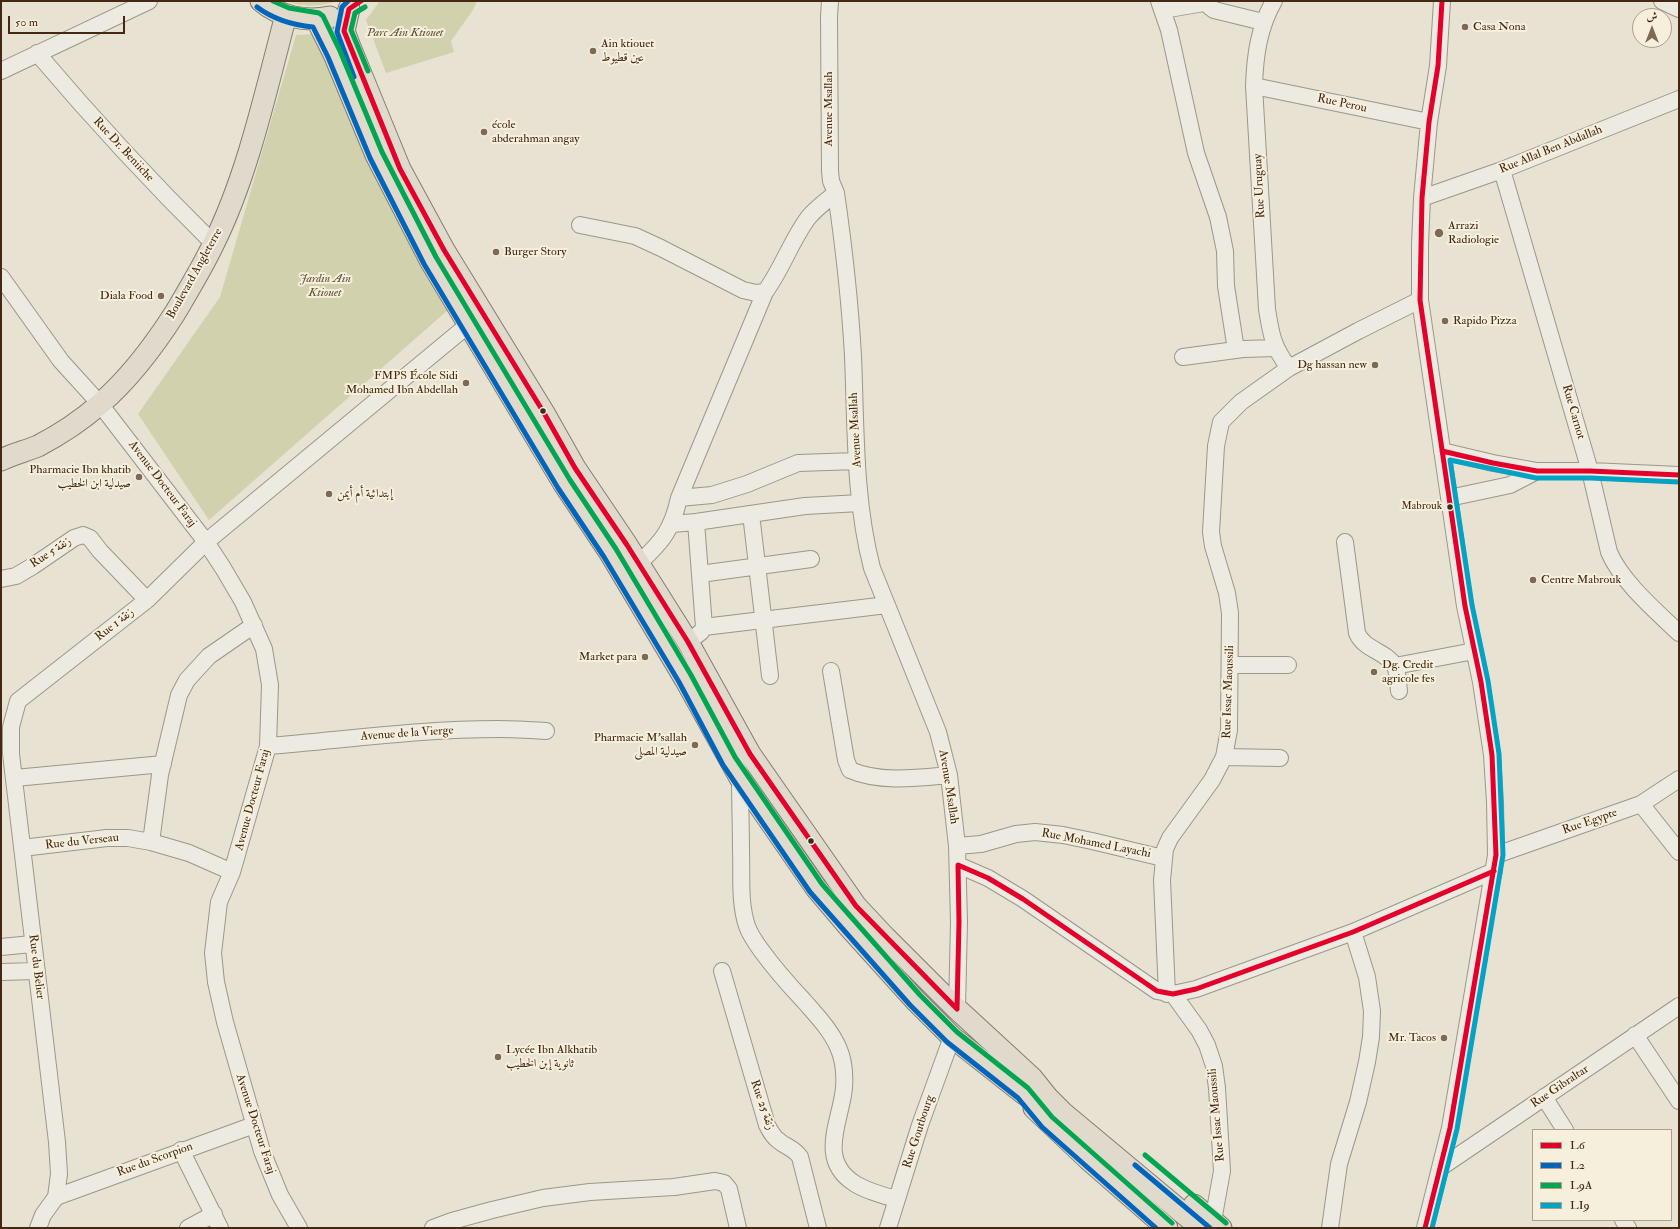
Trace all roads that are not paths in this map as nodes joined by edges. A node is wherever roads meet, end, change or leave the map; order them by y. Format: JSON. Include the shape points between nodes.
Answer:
{"nodes":[{"id":1,"x":149,"y":1,"type":"edge"},
{"id":2,"x":261,"y":1,"type":"edge"},
{"id":3,"x":830,"y":1,"type":"edge"},
{"id":4,"x":1274,"y":1,"type":"edge"},
{"id":5,"x":1442,"y":1,"type":"edge"},
{"id":6,"x":1662,"y":1,"type":"edge"},
{"id":7,"x":1203,"y":2,"type":"edge"},
{"id":8,"x":355,"y":5,"type":"edge"},
{"id":9,"x":1161,"y":5,"type":"edge"},
{"id":10,"x":1679,"y":9,"type":"edge"},
{"id":11,"x":286,"y":15,"type":"junction"},
{"id":12,"x":317,"y":20,"type":"junction"},
{"id":13,"x":1263,"y":22,"type":"junction"},
{"id":14,"x":36,"y":53,"type":"junction"},
{"id":15,"x":1,"y":72,"type":"edge"},
{"id":16,"x":1254,"y":86,"type":"junction"},
{"id":17,"x":1679,"y":99,"type":"edge"},
{"id":18,"x":1429,"y":122,"type":"junction"},
{"id":19,"x":1502,"y":170,"type":"junction"},
{"id":20,"x":836,"y":193,"type":"junction"},
{"id":21,"x":1422,"y":198,"type":"junction"},
{"id":22,"x":580,"y":225,"type":"dead end"},
{"id":23,"x":214,"y":244,"type":"junction"},
{"id":24,"x":1,"y":276,"type":"edge"},
{"id":25,"x":765,"y":292,"type":"junction"},
{"id":26,"x":1420,"y":300,"type":"junction"},
{"id":27,"x":468,"y":325,"type":"junction"},
{"id":28,"x":1276,"y":348,"type":"junction"},
{"id":29,"x":1236,"y":350,"type":"junction"},
{"id":30,"x":1183,"y":357,"type":"dead end"},
{"id":31,"x":1289,"y":368,"type":"junction"},
{"id":32,"x":100,"y":404,"type":"junction"},
{"id":33,"x":1442,"y":451,"type":"junction"},
{"id":34,"x":2,"y":458,"type":"edge"},
{"id":35,"x":857,"y":461,"type":"junction"},
{"id":36,"x":1537,"y":471,"type":"junction"},
{"id":37,"x":1590,"y":471,"type":"junction"},
{"id":38,"x":1679,"y":475,"type":"edge"},
{"id":39,"x":679,"y":498,"type":"junction"},
{"id":40,"x":1448,"y":498,"type":"junction"},
{"id":41,"x":860,"y":503,"type":"junction"},
{"id":42,"x":751,"y":514,"type":"junction"},
{"id":43,"x":696,"y":522,"type":"junction"},
{"id":44,"x":672,"y":524,"type":"junction"},
{"id":45,"x":206,"y":542,"type":"junction"},
{"id":46,"x":1345,"y":542,"type":"dead end"},
{"id":47,"x":811,"y":560,"type":"dead end"},
{"id":48,"x":639,"y":563,"type":"junction"},
{"id":49,"x":758,"y":566,"type":"junction"},
{"id":50,"x":700,"y":574,"type":"junction"},
{"id":51,"x":1,"y":579,"type":"edge"},
{"id":52,"x":147,"y":600,"type":"junction"},
{"id":53,"x":886,"y":605,"type":"junction"},
{"id":54,"x":764,"y":620,"type":"junction"},
{"id":55,"x":254,"y":625,"type":"junction"},
{"id":56,"x":704,"y":627,"type":"junction"},
{"id":57,"x":1679,"y":633,"type":"edge"},
{"id":58,"x":688,"y":642,"type":"junction"},
{"id":59,"x":1474,"y":651,"type":"junction"},
{"id":60,"x":1230,"y":664,"type":"junction"},
{"id":61,"x":1288,"y":665,"type":"dead end"},
{"id":62,"x":1395,"y":666,"type":"junction"},
{"id":63,"x":831,"y":671,"type":"dead end"},
{"id":64,"x":770,"y":676,"type":"dead end"},
{"id":65,"x":1399,"y":691,"type":"dead end"},
{"id":66,"x":18,"y":701,"type":"joint"},
{"id":67,"x":546,"y":731,"type":"dead end"},
{"id":68,"x":268,"y":746,"type":"junction"},
{"id":69,"x":6,"y":755,"type":"edge"},
{"id":70,"x":1224,"y":756,"type":"junction"},
{"id":71,"x":1280,"y":758,"type":"dead end"},
{"id":72,"x":163,"y":764,"type":"junction"},
{"id":73,"x":949,"y":775,"type":"junction"},
{"id":74,"x":15,"y":778,"type":"junction"},
{"id":75,"x":740,"y":778,"type":"junction"},
{"id":76,"x":1679,"y":779,"type":"edge"},
{"id":77,"x":1640,"y":804,"type":"junction"},
{"id":78,"x":151,"y":842,"type":"junction"},
{"id":79,"x":957,"y":846,"type":"junction"},
{"id":80,"x":22,"y":848,"type":"junction"},
{"id":81,"x":1679,"y":852,"type":"edge"},
{"id":82,"x":1496,"y":855,"type":"junction"},
{"id":83,"x":1163,"y":858,"type":"junction"},
{"id":84,"x":958,"y":865,"type":"junction"},
{"id":85,"x":1494,"y":871,"type":"junction"},
{"id":86,"x":232,"y":872,"type":"junction"},
{"id":87,"x":1352,"y":932,"type":"junction"},
{"id":88,"x":32,"y":944,"type":"junction"},
{"id":89,"x":1,"y":947,"type":"edge"},
{"id":90,"x":36,"y":971,"type":"junction"},
{"id":91,"x":722,"y":971,"type":"dead end"},
{"id":92,"x":1,"y":972,"type":"edge"},
{"id":93,"x":1170,"y":994,"type":"junction"},
{"id":94,"x":1679,"y":1006,"type":"edge"},
{"id":95,"x":957,"y":1009,"type":"junction"},
{"id":96,"x":1635,"y":1035,"type":"junction"},
{"id":97,"x":952,"y":1037,"type":"junction"},
{"id":98,"x":1027,"y":1085,"type":"junction"},
{"id":99,"x":1544,"y":1097,"type":"junction"},
{"id":100,"x":1679,"y":1101,"type":"edge"},
{"id":101,"x":254,"y":1124,"type":"junction"},
{"id":102,"x":1564,"y":1129,"type":"edge"},
{"id":103,"x":180,"y":1150,"type":"junction"},
{"id":104,"x":1440,"y":1168,"type":"junction"},
{"id":105,"x":56,"y":1197,"type":"junction"},
{"id":106,"x":896,"y":1199,"type":"junction"},
{"id":107,"x":217,"y":1221,"type":"edge"},
{"id":108,"x":457,"y":1224,"type":"edge"},
{"id":109,"x":1212,"y":1226,"type":"edge"},
{"id":110,"x":38,"y":1228,"type":"edge"},
{"id":111,"x":188,"y":1228,"type":"edge"},
{"id":112,"x":299,"y":1228,"type":"edge"},
{"id":113,"x":433,"y":1228,"type":"edge"},
{"id":114,"x":738,"y":1228,"type":"edge"},
{"id":115,"x":818,"y":1228,"type":"edge"},
{"id":116,"x":888,"y":1228,"type":"edge"},
{"id":117,"x":1167,"y":1228,"type":"edge"},
{"id":118,"x":1185,"y":1228,"type":"edge"},
{"id":119,"x":1330,"y":1228,"type":"edge"},
{"id":120,"x":1425,"y":1228,"type":"edge"}],
"edges":[{"from":1,"to":14,"type":"street"},
{"from":2,"to":11,"type":"main road"},
{"from":3,"to":20,"type":"street","name":"Avenue Msallah","via":[[829,151],[831,181]]},
{"from":4,"to":13,"type":"street","name":"Rue Uruguay"},
{"from":5,"to":18,"type":"street","via":[[1438,66]]},
{"from":6,"to":10,"type":"street"},
{"from":7,"to":9,"type":"street"},
{"from":7,"to":13,"type":"street","via":[[1214,10]]},
{"from":8,"to":12,"type":"main road","via":[[334,16]]},
{"from":8,"to":48,"type":"main road","via":[[344,31],[400,168],[462,281],[575,468]]},
{"from":9,"to":29,"type":"street","via":[[1196,153],[1218,217],[1225,251],[1226,286]]},
{"from":11,"to":12,"type":"main road"},
{"from":11,"to":23,"type":"main road","name":"Boulevard Angleterre","via":[[241,176]]},
{"from":12,"to":27,"type":"main road","via":[[387,176],[430,260]]},
{"from":13,"to":16,"type":"street","name":"Rue Uruguay","via":[[1256,55]]},
{"from":14,"to":15,"type":"street"},
{"from":14,"to":23,"type":"street","name":"Rue Dr. Beniiche","via":[[150,180]]},
{"from":16,"to":18,"type":"street","name":"Rue Perou"},
{"from":16,"to":28,"type":"street","name":"Rue Uruguay","via":[[1265,284],[1270,328]]},
{"from":17,"to":19,"type":"street","name":"Rue Allal Ben Abdallah"},
{"from":18,"to":21,"type":"street"},
{"from":19,"to":21,"type":"street","name":"Rue Allal Ben Abdallah"},
{"from":19,"to":37,"type":"street","name":"Rue Carnot"},
{"from":20,"to":25,"type":"street","via":[[806,220]]},
{"from":20,"to":35,"type":"street","name":"Avenue Msallah","via":[[850,300]]},
{"from":21,"to":26,"type":"street"},
{"from":22,"to":25,"type":"street","via":[[635,236],[743,290]]},
{"from":23,"to":32,"type":"main road","name":"Boulevard Angleterre","via":[[159,338],[133,372]]},
{"from":24,"to":32,"type":"street","name":"Avenue Docteur Faraj","via":[[61,361]]},
{"from":25,"to":39,"type":"street"},
{"from":26,"to":31,"type":"street"},
{"from":26,"to":33,"type":"street"},
{"from":27,"to":45,"type":"street","name":"Rue 1 زنقة"},
{"from":27,"to":75,"type":"main road","via":[[564,484],[618,566]]},
{"from":28,"to":29,"type":"street"},
{"from":28,"to":31,"type":"street","name":"Rue Uruguay"},
{"from":29,"to":30,"type":"street"},
{"from":31,"to":60,"type":"street","name":"Rue Issac Maoussili","via":[[1241,402],[1221,422],[1216,446],[1211,532],[1230,613]]},
{"from":32,"to":34,"type":"main road","name":"Boulevard Angleterre","via":[[38,446]]},
{"from":32,"to":45,"type":"street","name":"Avenue Docteur Faraj"},
{"from":33,"to":36,"type":"street"},
{"from":33,"to":40,"type":"street"},
{"from":35,"to":39,"type":"street","via":[[798,463],[712,495]]},
{"from":35,"to":41,"type":"street","name":"Avenue Msallah"},
{"from":36,"to":37,"type":"street"},
{"from":36,"to":40,"type":"street","via":[[1510,485]]},
{"from":37,"to":38,"type":"street"},
{"from":37,"to":57,"type":"street","name":"Rue Carnot","via":[[1607,545],[1614,562],[1648,603]]},
{"from":39,"to":44,"type":"street"},
{"from":40,"to":59,"type":"street"},
{"from":41,"to":42,"type":"street","via":[[805,506]]},
{"from":41,"to":53,"type":"street","name":"Avenue Msallah","via":[[872,568]]},
{"from":42,"to":43,"type":"street"},
{"from":42,"to":49,"type":"street"},
{"from":43,"to":44,"type":"street"},
{"from":43,"to":50,"type":"street"},
{"from":44,"to":48,"type":"street","via":[[657,546]]},
{"from":45,"to":52,"type":"street","name":"Rue 1 زنقة"},
{"from":45,"to":55,"type":"street","name":"Avenue Docteur Faraj"},
{"from":46,"to":62,"type":"street","via":[[1357,633],[1362,642]]},
{"from":47,"to":49,"type":"street"},
{"from":48,"to":58,"type":"main road"},
{"from":49,"to":50,"type":"street"},
{"from":49,"to":54,"type":"street"},
{"from":50,"to":56,"type":"street"},
{"from":51,"to":52,"type":"street","name":"Rue 5 زنقة","via":[[16,576],[74,538],[83,535],[90,538]]},
{"from":52,"to":66,"type":"street","name":"Rue 1 زنقة"},
{"from":53,"to":54,"type":"street"},
{"from":53,"to":73,"type":"street","name":"Avenue Msallah","via":[[938,732]]},
{"from":54,"to":56,"type":"street"},
{"from":54,"to":64,"type":"street"},
{"from":55,"to":68,"type":"street","name":"Avenue Docteur Faraj","via":[[264,649],[270,685]]},
{"from":55,"to":72,"type":"street","via":[[209,656],[187,680],[179,695]]},
{"from":56,"to":58,"type":"street"},
{"from":58,"to":95,"type":"main road","via":[[750,754],[856,906]]},
{"from":59,"to":62,"type":"street"},
{"from":59,"to":82,"type":"street","via":[[1492,755]]},
{"from":60,"to":61,"type":"street"},
{"from":60,"to":70,"type":"street","name":"Rue Issac Maoussili","via":[[1229,730]]},
{"from":62,"to":65,"type":"street"},
{"from":63,"to":73,"type":"street","via":[[846,760],[850,770],[866,775],[903,778]]},
{"from":66,"to":69,"type":"street","name":"Rue du Belier"},
{"from":67,"to":68,"type":"street","name":"Avenue de la Vierge","via":[[471,729]]},
{"from":68,"to":86,"type":"street","name":"Avenue Docteur Faraj"},
{"from":69,"to":74,"type":"street","name":"Rue du Belier"},
{"from":70,"to":71,"type":"street"},
{"from":70,"to":83,"type":"street","name":"Rue Issac Maoussili","via":[[1212,780],[1170,838]]},
{"from":72,"to":74,"type":"street"},
{"from":72,"to":78,"type":"street"},
{"from":73,"to":79,"type":"street","name":"Avenue Msallah"},
{"from":74,"to":80,"type":"street","name":"Rue du Belier"},
{"from":75,"to":97,"type":"main road","via":[[816,888],[915,1000]]},
{"from":75,"to":106,"type":"street","via":[[742,897],[748,927],[761,950],[820,1019],[838,1046],[844,1071],[844,1089],[834,1137],[834,1154],[839,1168],[856,1184]]},
{"from":76,"to":77,"type":"street","name":"Rue Egypte"},
{"from":77,"to":81,"type":"street"},
{"from":77,"to":82,"type":"street","name":"Rue Egypte"},
{"from":78,"to":80,"type":"street","name":"Rue du Verseau","via":[[107,838]]},
{"from":78,"to":86,"type":"street","name":"Rue du Verseau","via":[[189,853]]},
{"from":79,"to":83,"type":"street","name":"Rue Mohamed Layachi","via":[[981,844],[1016,834],[1035,832],[1092,841]]},
{"from":79,"to":84,"type":"street"},
{"from":80,"to":88,"type":"street","name":"Rue du Belier"},
{"from":82,"to":85,"type":"street"},
{"from":83,"to":93,"type":"street","name":"Rue Issac Maoussili","via":[[1162,880]]},
{"from":84,"to":93,"type":"street","via":[[988,878],[1023,899],[1154,989]]},
{"from":84,"to":95,"type":"street"},
{"from":85,"to":87,"type":"street"},
{"from":85,"to":104,"type":"street","via":[[1450,1128]]},
{"from":86,"to":101,"type":"street","name":"Avenue Docteur Faraj","via":[[219,902],[213,952],[215,975],[225,1022]]},
{"from":87,"to":93,"type":"street","via":[[1226,979]]},
{"from":87,"to":119,"type":"street","via":[[1367,977],[1372,1011],[1371,1037],[1360,1096],[1339,1164]]},
{"from":88,"to":89,"type":"street"},
{"from":88,"to":90,"type":"street","name":"Rue du Belier"},
{"from":90,"to":92,"type":"street"},
{"from":90,"to":105,"type":"street","name":"Rue du Belier","via":[[57,1142],[59,1174]]},
{"from":91,"to":115,"type":"street","name":"Rue 25 زنقة","via":[[767,1125],[774,1137],[792,1148],[800,1157]]},
{"from":93,"to":109,"type":"street","name":"Rue Issac Maoussili","via":[[1199,1030],[1214,1066],[1222,1172]]},
{"from":94,"to":96,"type":"street","name":"Rue Gibraltar"},
{"from":95,"to":98,"type":"main road","via":[[996,1043]]},
{"from":96,"to":99,"type":"street","name":"Rue Gibraltar"},
{"from":96,"to":100,"type":"street"},
{"from":97,"to":98,"type":"main road"},
{"from":97,"to":106,"type":"street","name":"Rue Goutbourg","via":[[924,1111]]},
{"from":98,"to":109,"type":"main road","via":[[1048,1098],[1062,1112]]},
{"from":98,"to":117,"type":"main road","via":[[1047,1122]]},
{"from":98,"to":118,"type":"main road","via":[[1060,1118]]},
{"from":99,"to":102,"type":"street"},
{"from":99,"to":104,"type":"street","name":"Rue Gibraltar"},
{"from":101,"to":103,"type":"street","name":"Rue du Scorpion"},
{"from":101,"to":112,"type":"street","name":"Avenue Docteur Faraj","via":[[280,1195]]},
{"from":103,"to":105,"type":"street","name":"Rue du Scorpion"},
{"from":103,"to":107,"type":"street"},
{"from":104,"to":120,"type":"street"},
{"from":105,"to":110,"type":"street","name":"Rue du Belier","via":[[43,1215]]},
{"from":106,"to":116,"type":"street","name":"Rue Goutbourg"},
{"from":107,"to":111,"type":"street"},
{"from":108,"to":113,"type":"street"},
{"from":108,"to":114,"type":"street","via":[[521,1202],[543,1198],[720,1182],[727,1186],[731,1194]]}]}
